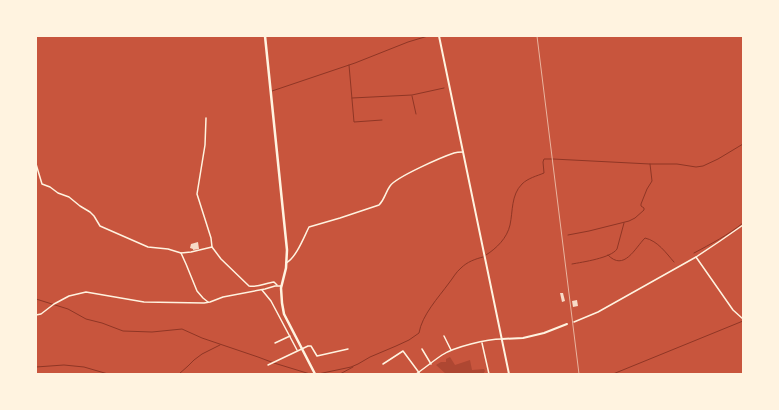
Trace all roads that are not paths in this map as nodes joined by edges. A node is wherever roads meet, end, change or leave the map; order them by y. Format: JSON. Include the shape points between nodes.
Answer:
{"nodes":[{"id":1,"x":265,"y":36,"type":"edge"},
{"id":2,"x":439,"y":36,"type":"edge"},
{"id":3,"x":206,"y":118,"type":"dead end"},
{"id":4,"x":463,"y":151,"type":"junction"},
{"id":5,"x":36,"y":164,"type":"edge"},
{"id":6,"x":743,"y":225,"type":"edge"},
{"id":7,"x":212,"y":247,"type":"junction"},
{"id":8,"x":181,"y":253,"type":"junction"},
{"id":9,"x":696,"y":257,"type":"junction"},
{"id":10,"x":286,"y":263,"type":"junction"},
{"id":11,"x":278,"y":286,"type":"junction"},
{"id":12,"x":282,"y":286,"type":"junction"},
{"id":13,"x":262,"y":290,"type":"junction"},
{"id":14,"x":209,"y":302,"type":"junction"},
{"id":15,"x":36,"y":315,"type":"edge"},
{"id":16,"x":743,"y":319,"type":"edge"},
{"id":17,"x":574,"y":322,"type":"dead end"},
{"id":18,"x":567,"y":324,"type":"dead end"},
{"id":19,"x":290,"y":336,"type":"junction"},
{"id":20,"x":444,"y":336,"type":"dead end"},
{"id":21,"x":502,"y":339,"type":"junction"},
{"id":22,"x":482,"y":342,"type":"junction"},
{"id":23,"x":275,"y":343,"type":"dead end"},
{"id":24,"x":302,"y":348,"type":"junction"},
{"id":25,"x":348,"y":349,"type":"dead end"},
{"id":26,"x":422,"y":349,"type":"dead end"},
{"id":27,"x":298,"y":350,"type":"junction"},
{"id":28,"x":451,"y":350,"type":"junction"},
{"id":29,"x":383,"y":364,"type":"dead end"},
{"id":30,"x":431,"y":364,"type":"junction"},
{"id":31,"x":268,"y":365,"type":"dead end"},
{"id":32,"x":315,"y":374,"type":"edge"},
{"id":33,"x":418,"y":374,"type":"edge"},
{"id":34,"x":489,"y":374,"type":"edge"},
{"id":35,"x":509,"y":374,"type":"edge"}],
"edges":[{"from":1,"to":10,"type":"main road","via":[[287,250]]},
{"from":2,"to":4,"type":"street"},
{"from":3,"to":7,"type":"street","via":[[205,145],[197,194]]},
{"from":4,"to":10,"type":"street","via":[[411,172],[398,180],[390,186],[379,205],[309,227],[293,257]]},
{"from":4,"to":21,"type":"street"},
{"from":5,"to":8,"type":"street","via":[[42,184],[69,197],[90,212],[100,226],[148,247]]},
{"from":6,"to":9,"type":"street"},
{"from":7,"to":8,"type":"street"},
{"from":7,"to":11,"type":"street","via":[[249,286],[274,282]]},
{"from":8,"to":14,"type":"street","via":[[196,291]]},
{"from":9,"to":16,"type":"street","via":[[733,310]]},
{"from":9,"to":17,"type":"street","via":[[598,312]]},
{"from":10,"to":12,"type":"main road"},
{"from":11,"to":12,"type":"street"},
{"from":11,"to":13,"type":"street"},
{"from":12,"to":24,"type":"main road","via":[[284,314]]},
{"from":13,"to":14,"type":"street"},
{"from":13,"to":19,"type":"street"},
{"from":14,"to":15,"type":"street","via":[[144,302],[86,292],[69,296]]},
{"from":18,"to":21,"type":"street","via":[[523,338]]},
{"from":19,"to":23,"type":"street"},
{"from":19,"to":27,"type":"street"},
{"from":20,"to":28,"type":"street"},
{"from":21,"to":22,"type":"street"},
{"from":21,"to":35,"type":"street"},
{"from":22,"to":28,"type":"street"},
{"from":22,"to":34,"type":"street"},
{"from":24,"to":25,"type":"street","via":[[311,346],[317,356]]},
{"from":24,"to":27,"type":"street"},
{"from":24,"to":32,"type":"main road"},
{"from":26,"to":30,"type":"street"},
{"from":27,"to":31,"type":"street"},
{"from":28,"to":30,"type":"street"},
{"from":29,"to":33,"type":"street","via":[[403,351]]},
{"from":30,"to":33,"type":"street"}]}
